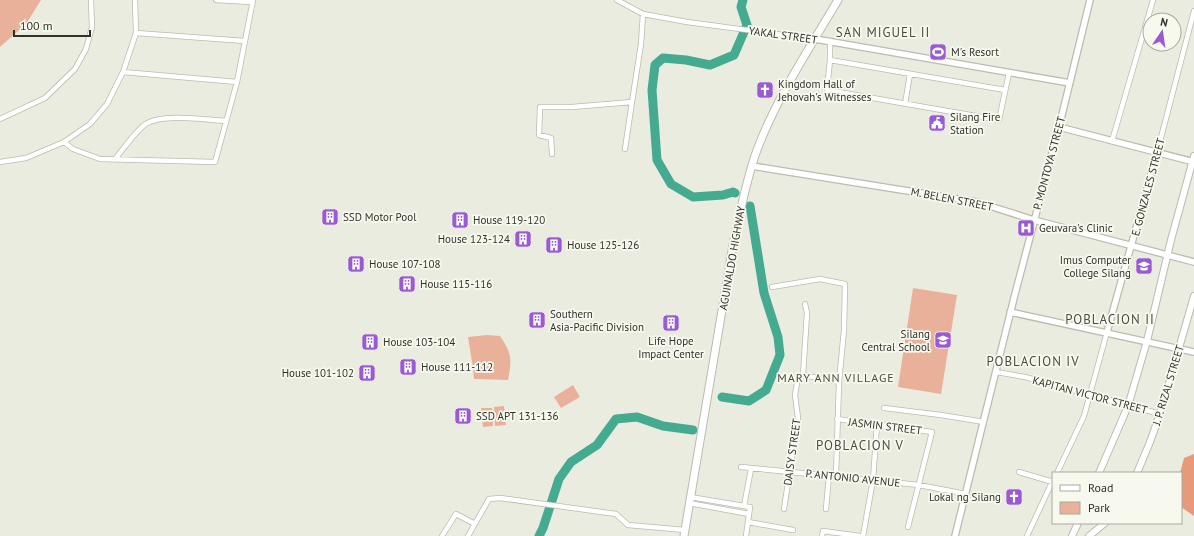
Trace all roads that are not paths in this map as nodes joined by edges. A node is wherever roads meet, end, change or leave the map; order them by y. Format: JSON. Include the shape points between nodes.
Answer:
{"nodes":[{"id":1,"x":91,"y":0,"type":"edge"},
{"id":2,"x":97,"y":0,"type":"edge"},
{"id":3,"x":135,"y":0,"type":"edge"},
{"id":4,"x":216,"y":0,"type":"edge"},
{"id":5,"x":617,"y":0,"type":"edge"},
{"id":6,"x":838,"y":0,"type":"edge"},
{"id":7,"x":1090,"y":0,"type":"edge"},
{"id":8,"x":1153,"y":0,"type":"edge"},
{"id":9,"x":253,"y":1,"type":"edge"},
{"id":10,"x":1194,"y":11,"type":"edge"},
{"id":11,"x":643,"y":14,"type":"junction"},
{"id":12,"x":136,"y":32,"type":"junction"},
{"id":13,"x":815,"y":39,"type":"junction"},
{"id":14,"x":245,"y":41,"type":"junction"},
{"id":15,"x":830,"y":41,"type":"junction"},
{"id":16,"x":830,"y":60,"type":"junction"},
{"id":17,"x":123,"y":72,"type":"junction"},
{"id":18,"x":1009,"y":73,"type":"junction"},
{"id":19,"x":910,"y":74,"type":"junction"},
{"id":20,"x":237,"y":82,"type":"junction"},
{"id":21,"x":1070,"y":83,"type":"junction"},
{"id":22,"x":1005,"y":90,"type":"junction"},
{"id":23,"x":632,"y":102,"type":"junction"},
{"id":24,"x":904,"y":104,"type":"junction"},
{"id":25,"x":0,"y":119,"type":"edge"},
{"id":26,"x":226,"y":121,"type":"junction"},
{"id":27,"x":1059,"y":127,"type":"junction"},
{"id":28,"x":1112,"y":141,"type":"junction"},
{"id":29,"x":64,"y":142,"type":"junction"},
{"id":30,"x":625,"y":149,"type":"dead end"},
{"id":31,"x":1157,"y":153,"type":"junction"},
{"id":32,"x":552,"y":154,"type":"dead end"},
{"id":33,"x":115,"y":159,"type":"junction"},
{"id":34,"x":1193,"y":160,"type":"edge"},
{"id":35,"x":0,"y":162,"type":"edge"},
{"id":36,"x":752,"y":166,"type":"junction"},
{"id":37,"x":1034,"y":220,"type":"junction"},
{"id":38,"x":1132,"y":246,"type":"junction"},
{"id":39,"x":1167,"y":256,"type":"junction"},
{"id":40,"x":1194,"y":262,"type":"edge"},
{"id":41,"x":772,"y":287,"type":"dead end"},
{"id":42,"x":1194,"y":296,"type":"edge"},
{"id":43,"x":805,"y":304,"type":"dead end"},
{"id":44,"x":1010,"y":312,"type":"junction"},
{"id":45,"x":1107,"y":332,"type":"junction"},
{"id":46,"x":1146,"y":341,"type":"junction"},
{"id":47,"x":1180,"y":348,"type":"junction"},
{"id":48,"x":1194,"y":352,"type":"edge"},
{"id":49,"x":996,"y":372,"type":"junction"},
{"id":50,"x":803,"y":375,"type":"junction"},
{"id":51,"x":839,"y":382,"type":"junction"},
{"id":52,"x":1090,"y":394,"type":"junction"},
{"id":53,"x":1128,"y":406,"type":"junction"},
{"id":54,"x":884,"y":408,"type":"dead end"},
{"id":55,"x":1160,"y":414,"type":"junction"},
{"id":56,"x":837,"y":419,"type":"junction"},
{"id":57,"x":984,"y":422,"type":"junction"},
{"id":58,"x":877,"y":425,"type":"junction"},
{"id":59,"x":741,"y":467,"type":"dead end"},
{"id":60,"x":751,"y":469,"type":"junction"},
{"id":61,"x":789,"y":472,"type":"junction"},
{"id":62,"x":1019,"y":472,"type":"dead end"},
{"id":63,"x":1056,"y":472,"type":"edge"},
{"id":64,"x":1100,"y":472,"type":"edge"},
{"id":65,"x":1137,"y":472,"type":"edge"},
{"id":66,"x":829,"y":476,"type":"junction"},
{"id":67,"x":836,"y":476,"type":"junction"},
{"id":68,"x":873,"y":480,"type":"junction"},
{"id":69,"x":1052,"y":481,"type":"edge"},
{"id":70,"x":1052,"y":483,"type":"edge"},
{"id":71,"x":919,"y":484,"type":"junction"},
{"id":72,"x":966,"y":494,"type":"junction"},
{"id":73,"x":690,"y":500,"type":"junction"},
{"id":74,"x":744,"y":506,"type":"junction"},
{"id":75,"x":826,"y":509,"type":"dead end"},
{"id":76,"x":784,"y":510,"type":"dead end"},
{"id":77,"x":749,"y":514,"type":"junction"},
{"id":78,"x":748,"y":522,"type":"junction"},
{"id":79,"x":475,"y":524,"type":"junction"},
{"id":80,"x":1078,"y":524,"type":"edge"},
{"id":81,"x":1104,"y":524,"type":"edge"},
{"id":82,"x":908,"y":527,"type":"dead end"},
{"id":83,"x":793,"y":530,"type":"dead end"},
{"id":84,"x":684,"y":533,"type":"edge"},
{"id":85,"x":442,"y":536,"type":"edge"},
{"id":86,"x":468,"y":536,"type":"edge"},
{"id":87,"x":746,"y":536,"type":"edge"},
{"id":88,"x":822,"y":536,"type":"edge"},
{"id":89,"x":862,"y":536,"type":"edge"},
{"id":90,"x":955,"y":536,"type":"edge"},
{"id":91,"x":1027,"y":536,"type":"edge"},
{"id":92,"x":1072,"y":536,"type":"edge"},
{"id":93,"x":1089,"y":536,"type":"edge"}],
"edges":[{"from":1,"to":2,"type":"street"},
{"from":1,"to":25,"type":"street","via":[[92,27],[86,49],[75,69],[46,98]]},
{"from":3,"to":12,"type":"street"},
{"from":4,"to":9,"type":"street"},
{"from":5,"to":11,"type":"street","name":"YAKAL STREET"},
{"from":6,"to":13,"type":"main road","name":"AGUINALDO HIGHWAY"},
{"from":7,"to":21,"type":"street","name":"P. MONTOYA STREET"},
{"from":8,"to":28,"type":"street"},
{"from":9,"to":14,"type":"street"},
{"from":10,"to":31,"type":"street","name":"E. GONZALES STREET"},
{"from":11,"to":13,"type":"street","name":"YAKAL STREET"},
{"from":11,"to":23,"type":"street"},
{"from":12,"to":14,"type":"street"},
{"from":12,"to":17,"type":"street"},
{"from":13,"to":15,"type":"street","name":"YAKAL STREET"},
{"from":13,"to":36,"type":"main road","name":"AGUINALDO HIGHWAY","via":[[778,103]]},
{"from":14,"to":20,"type":"street"},
{"from":15,"to":16,"type":"street"},
{"from":15,"to":18,"type":"street","name":"YAKAL STREET"},
{"from":16,"to":19,"type":"street"},
{"from":16,"to":24,"type":"street","via":[[827,90]]},
{"from":17,"to":20,"type":"street"},
{"from":17,"to":29,"type":"street","via":[[99,114],[90,124]]},
{"from":18,"to":21,"type":"street","name":"YAKAL STREET"},
{"from":18,"to":22,"type":"street"},
{"from":19,"to":22,"type":"street"},
{"from":19,"to":24,"type":"street"},
{"from":20,"to":26,"type":"street"},
{"from":21,"to":27,"type":"street","name":"P. MONTOYA STREET"},
{"from":22,"to":24,"type":"street","via":[[999,120]]},
{"from":23,"to":30,"type":"street"},
{"from":23,"to":32,"type":"street","via":[[540,107],[539,135],[551,138]]},
{"from":26,"to":33,"type":"street","via":[[169,118],[155,120],[144,125]]},
{"from":26,"to":33,"type":"street","via":[[215,162]]},
{"from":27,"to":28,"type":"street"},
{"from":27,"to":37,"type":"street","name":"P. MONTOYA STREET"},
{"from":28,"to":31,"type":"street"},
{"from":29,"to":33,"type":"street","via":[[73,149],[100,159]]},
{"from":29,"to":35,"type":"street","via":[[26,158]]},
{"from":31,"to":34,"type":"street"},
{"from":31,"to":38,"type":"street","name":"E. GONZALES STREET"},
{"from":34,"to":39,"type":"main road"},
{"from":36,"to":37,"type":"street","name":"M. BELEN STREET","via":[[963,199]]},
{"from":36,"to":73,"type":"main road","name":"AGUINALDO HIGHWAY","via":[[733,245]]},
{"from":37,"to":38,"type":"street","name":"M. BELEN STREET"},
{"from":37,"to":44,"type":"street","name":"P. MONTOYA STREET"},
{"from":38,"to":39,"type":"street","name":"M. BELEN STREET"},
{"from":38,"to":45,"type":"street","name":"E. GONZALES STREET"},
{"from":39,"to":40,"type":"street","name":"M. BELEN STREET"},
{"from":39,"to":46,"type":"main road"},
{"from":41,"to":51,"type":"street","via":[[820,279],[845,284]]},
{"from":42,"to":47,"type":"main road","name":"J. P. RIZAL STREET"},
{"from":43,"to":50,"type":"street","name":"DAISY STREET","via":[[807,313]]},
{"from":44,"to":45,"type":"street"},
{"from":44,"to":49,"type":"street","name":"P. MONTOYA STREET"},
{"from":45,"to":46,"type":"street"},
{"from":45,"to":52,"type":"street","name":"E. GONZALES STREET"},
{"from":46,"to":47,"type":"street"},
{"from":46,"to":53,"type":"main road"},
{"from":47,"to":48,"type":"street"},
{"from":47,"to":55,"type":"main road","name":"J. P. RIZAL STREET"},
{"from":49,"to":52,"type":"street","name":"KAPITAN VICTOR STREET"},
{"from":49,"to":57,"type":"street","name":"P. MONTOYA STREET"},
{"from":50,"to":51,"type":"street"},
{"from":50,"to":61,"type":"street","name":"DAISY STREET","via":[[798,377],[796,383],[798,418]]},
{"from":51,"to":56,"type":"street"},
{"from":52,"to":53,"type":"street","name":"KAPITAN VICTOR STREET"},
{"from":52,"to":63,"type":"street","name":"E. GONZALES STREET","via":[[1084,416]]},
{"from":53,"to":55,"type":"street","name":"KAPITAN VICTOR STREET"},
{"from":53,"to":64,"type":"main road"},
{"from":54,"to":57,"type":"street"},
{"from":55,"to":65,"type":"main road","name":"J. P. RIZAL STREET"},
{"from":56,"to":58,"type":"street","name":"JASMIN STREET"},
{"from":56,"to":67,"type":"street"},
{"from":57,"to":72,"type":"street","name":"P. MONTOYA STREET"},
{"from":58,"to":68,"type":"street"},
{"from":58,"to":71,"type":"street","name":"JASMIN STREET","via":[[932,432]]},
{"from":59,"to":60,"type":"street","name":"P. ANTONIO AVENUE"},
{"from":60,"to":61,"type":"street","name":"P. ANTONIO AVENUE"},
{"from":60,"to":74,"type":"street"},
{"from":61,"to":66,"type":"street","name":"P. ANTONIO AVENUE"},
{"from":61,"to":76,"type":"street","name":"DAISY STREET"},
{"from":62,"to":69,"type":"street"},
{"from":66,"to":67,"type":"street","name":"P. ANTONIO AVENUE"},
{"from":66,"to":75,"type":"street"},
{"from":67,"to":68,"type":"street","name":"P. ANTONIO AVENUE"},
{"from":68,"to":71,"type":"street","name":"P. ANTONIO AVENUE"},
{"from":68,"to":89,"type":"street"},
{"from":70,"to":91,"type":"street"},
{"from":71,"to":72,"type":"street","name":"P. ANTONIO AVENUE"},
{"from":71,"to":82,"type":"street"},
{"from":72,"to":90,"type":"street","name":"P. MONTOYA STREET"},
{"from":73,"to":74,"type":"street"},
{"from":73,"to":77,"type":"street"},
{"from":73,"to":84,"type":"main road","name":"AGUINALDO HIGHWAY"},
{"from":74,"to":77,"type":"street","via":[[750,507]]},
{"from":77,"to":78,"type":"street"},
{"from":78,"to":83,"type":"street"},
{"from":78,"to":87,"type":"street"},
{"from":79,"to":84,"type":"street","via":[[489,500],[500,498],[616,514],[628,525]]},
{"from":79,"to":85,"type":"street","via":[[456,514]]},
{"from":79,"to":86,"type":"street"},
{"from":80,"to":92,"type":"main road"},
{"from":81,"to":93,"type":"main road"},
{"from":88,"to":89,"type":"street","via":[[823,531]]}]}
